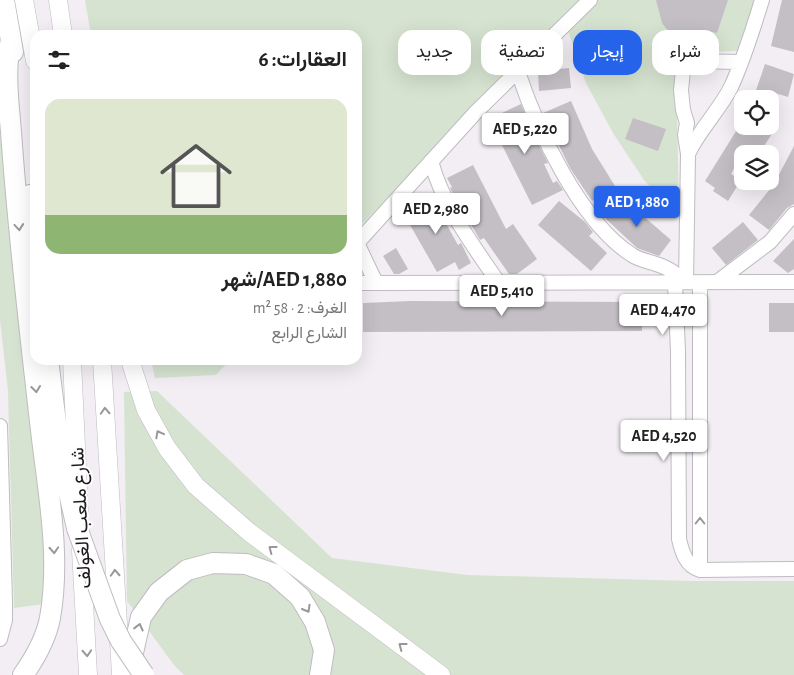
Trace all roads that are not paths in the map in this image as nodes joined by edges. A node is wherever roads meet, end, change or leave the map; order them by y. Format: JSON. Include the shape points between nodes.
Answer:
{"nodes":[{"id":1,"x":4,"y":0,"type":"edge"},
{"id":2,"x":24,"y":0,"type":"edge"},
{"id":3,"x":590,"y":0,"type":"edge"},
{"id":4,"x":762,"y":0,"type":"edge"},
{"id":5,"x":58,"y":1,"type":"edge"},
{"id":6,"x":63,"y":30,"type":"edge"},
{"id":7,"x":560,"y":30,"type":"edge"},
{"id":8,"x":30,"y":33,"type":"edge"},
{"id":9,"x":11,"y":40,"type":"junction"},
{"id":10,"x":740,"y":62,"type":"junction"},
{"id":11,"x":515,"y":75,"type":"edge"},
{"id":12,"x":519,"y":75,"type":"edge"},
{"id":13,"x":688,"y":154,"type":"junction"},
{"id":14,"x":432,"y":161,"type":"junction"},
{"id":15,"x":30,"y":199,"type":"edge"},
{"id":16,"x":794,"y":214,"type":"edge"},
{"id":17,"x":362,"y":239,"type":"edge"},
{"id":18,"x":362,"y":252,"type":"edge"},
{"id":19,"x":498,"y":282,"type":"junction"},
{"id":20,"x":717,"y":282,"type":"junction"},
{"id":21,"x":794,"y":282,"type":"edge"},
{"id":22,"x":362,"y":283,"type":"edge"},
{"id":23,"x":376,"y":283,"type":"junction"},
{"id":24,"x":687,"y":283,"type":"junction"},
{"id":25,"x":30,"y":333,"type":"edge"},
{"id":26,"x":678,"y":352,"type":"junction"},
{"id":27,"x":700,"y":352,"type":"junction"},
{"id":28,"x":34,"y":365,"type":"edge"},
{"id":29,"x":49,"y":365,"type":"edge"},
{"id":30,"x":72,"y":365,"type":"edge"},
{"id":31,"x":102,"y":365,"type":"edge"},
{"id":32,"x":132,"y":365,"type":"edge"},
{"id":33,"x":0,"y":426,"type":"edge"},
{"id":34,"x":700,"y":570,"type":"junction"},
{"id":35,"x":794,"y":570,"type":"edge"},
{"id":36,"x":0,"y":639,"type":"edge"},
{"id":37,"x":22,"y":675,"type":"edge"},
{"id":38,"x":88,"y":675,"type":"edge"},
{"id":39,"x":126,"y":675,"type":"edge"},
{"id":40,"x":144,"y":675,"type":"edge"},
{"id":41,"x":320,"y":675,"type":"edge"},
{"id":42,"x":441,"y":675,"type":"edge"}],
"edges":[{"from":1,"to":9,"type":"highway"},
{"from":2,"to":8,"type":"main road"},
{"from":3,"to":7,"type":"street"},
{"from":4,"to":10,"type":"street"},
{"from":5,"to":6,"type":"main road"},
{"from":9,"to":15,"type":"highway"},
{"from":9,"to":25,"type":"highway","one_way":true,"via":[[6,57]]},
{"from":10,"to":13,"type":"street","via":[[731,86]]},
{"from":10,"to":13,"type":"street","via":[[684,60],[681,90]]},
{"from":11,"to":14,"type":"street"},
{"from":12,"to":24,"type":"street","via":[[566,178],[611,239],[633,256],[665,268]]},
{"from":13,"to":24,"type":"street"},
{"from":14,"to":17,"type":"street"},
{"from":14,"to":19,"type":"street","via":[[436,178],[463,230]]},
{"from":16,"to":20,"type":"street","via":[[770,242]]},
{"from":18,"to":23,"type":"street"},
{"from":19,"to":23,"type":"street"},
{"from":19,"to":24,"type":"street"},
{"from":20,"to":21,"type":"street"},
{"from":20,"to":24,"type":"street"},
{"from":22,"to":23,"type":"street"},
{"from":24,"to":26,"type":"street"},
{"from":24,"to":27,"type":"street"},
{"from":26,"to":27,"type":"street"},
{"from":26,"to":34,"type":"street","via":[[679,539],[688,561]]},
{"from":34,"to":27,"type":"street","one_way":true},
{"from":28,"to":37,"type":"highway","one_way":true,"via":[[55,554],[50,620],[40,647]]},
{"from":29,"to":40,"type":"highway","bridge":true,"via":[[60,454],[77,528],[110,619]]},
{"from":30,"to":38,"type":"main road","name":"شارع ملعب الغولف","one_way":true},
{"from":39,"to":31,"type":"main road","name":"شارع ملعب الغولف","one_way":true},
{"from":42,"to":32,"type":"main road","one_way":true,"via":[[249,532],[196,486],[167,448],[146,410]]},
{"from":33,"to":36,"type":"street","via":[[5,601]]},
{"from":34,"to":35,"type":"street"},
{"from":39,"to":41,"type":"highway","one_way":true,"via":[[141,617],[159,592],[187,570],[213,563],[246,564],[274,574],[300,597],[315,622],[324,650]]}]}
